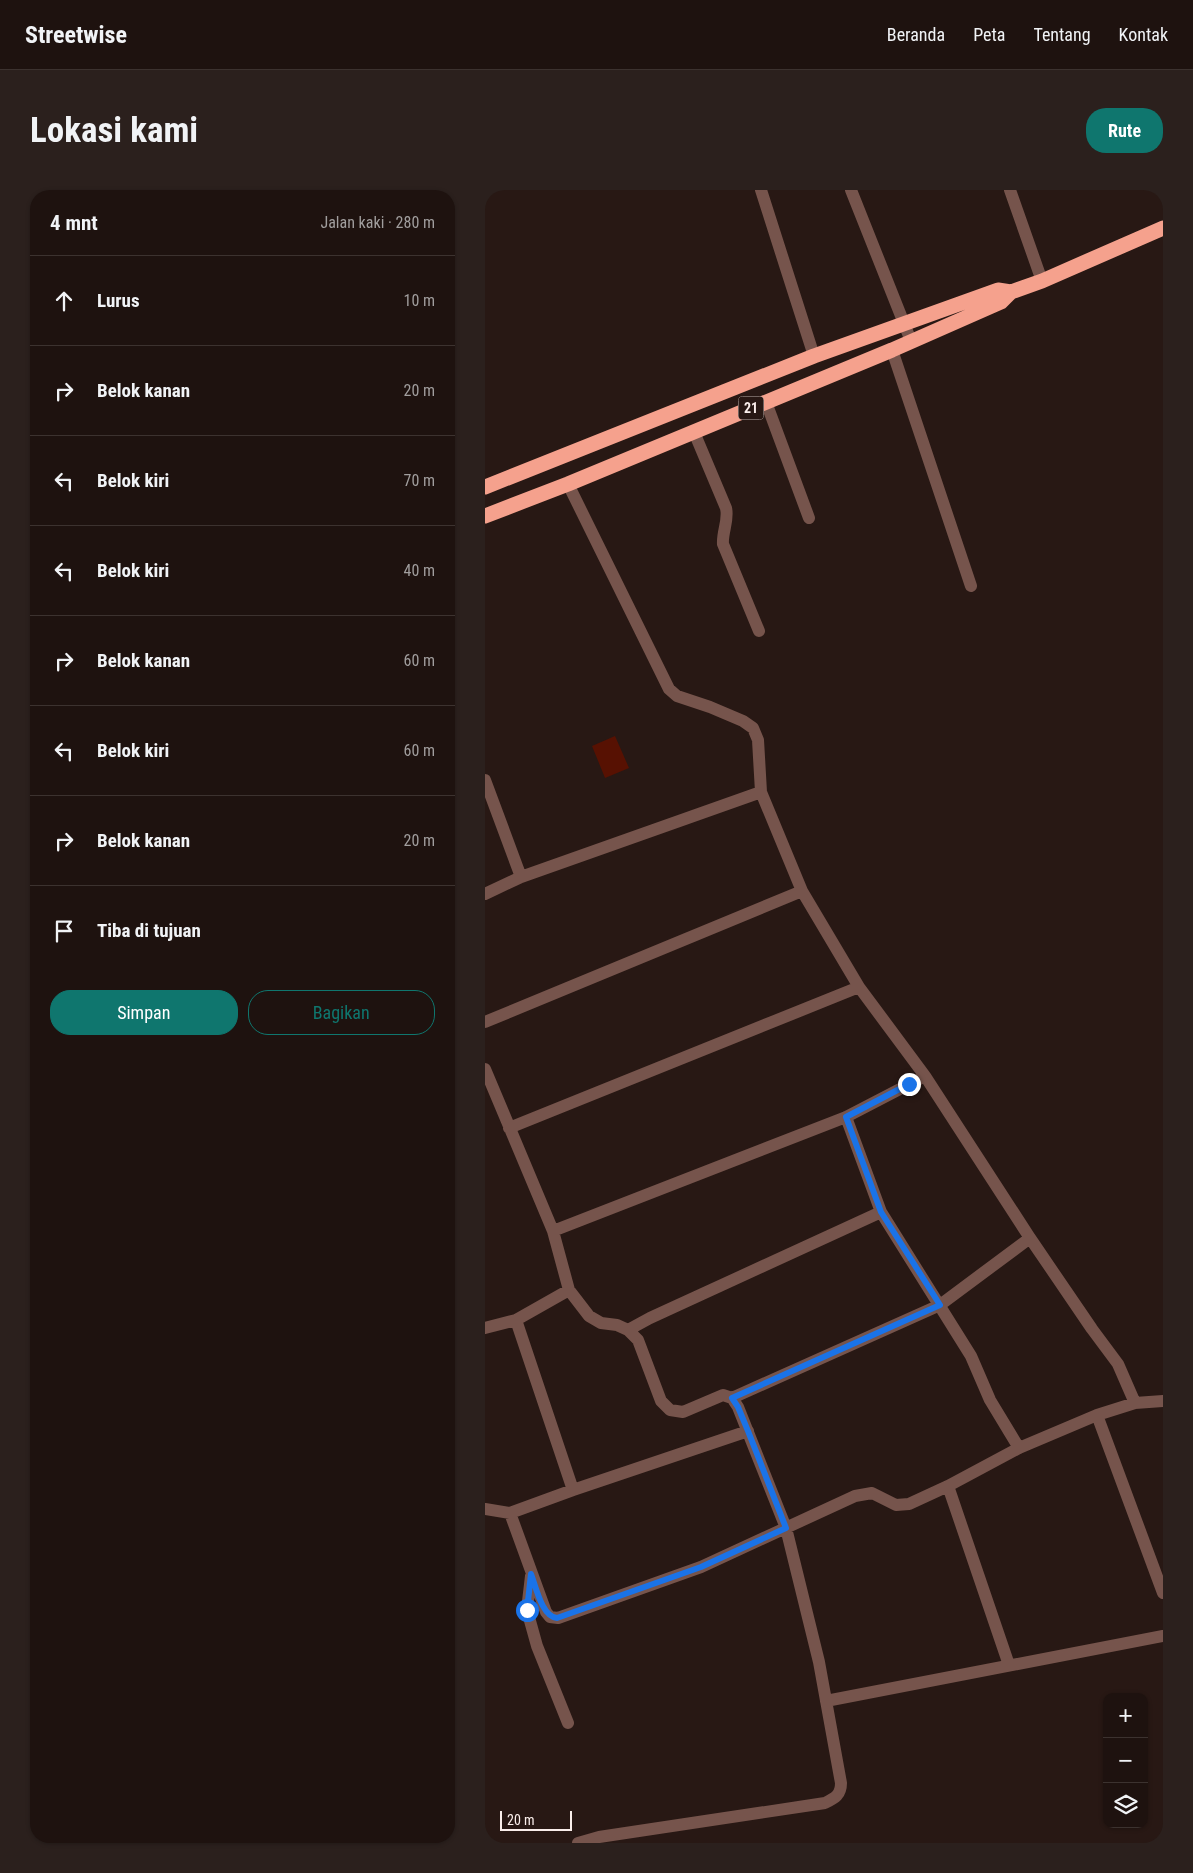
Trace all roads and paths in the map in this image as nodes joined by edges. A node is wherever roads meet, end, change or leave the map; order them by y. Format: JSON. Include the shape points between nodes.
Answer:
{"nodes":[{"id":1,"x":761,"y":190,"type":"edge"},
{"id":2,"x":851,"y":190,"type":"edge"},
{"id":3,"x":1010,"y":190,"type":"edge"},
{"id":4,"x":1163,"y":228,"type":"edge"},
{"id":5,"x":1042,"y":281,"type":"junction"},
{"id":6,"x":1011,"y":292,"type":"junction"},
{"id":7,"x":905,"y":324,"type":"junction"},
{"id":8,"x":911,"y":341,"type":"junction"},
{"id":9,"x":892,"y":350,"type":"junction"},
{"id":10,"x":814,"y":356,"type":"junction"},
{"id":11,"x":766,"y":402,"type":"junction"},
{"id":12,"x":694,"y":432,"type":"junction"},
{"id":13,"x":568,"y":484,"type":"junction"},
{"id":14,"x":485,"y":487,"type":"edge"},
{"id":15,"x":485,"y":516,"type":"edge"},
{"id":16,"x":809,"y":518,"type":"dead end"},
{"id":17,"x":971,"y":586,"type":"dead end"},
{"id":18,"x":759,"y":631,"type":"dead end"},
{"id":19,"x":485,"y":780,"type":"edge"},
{"id":20,"x":761,"y":792,"type":"junction"},
{"id":21,"x":521,"y":877,"type":"junction"},
{"id":22,"x":801,"y":892,"type":"junction"},
{"id":23,"x":485,"y":894,"type":"edge"},
{"id":24,"x":859,"y":987,"type":"junction"},
{"id":25,"x":485,"y":1022,"type":"edge"},
{"id":26,"x":485,"y":1069,"type":"edge"},
{"id":27,"x":925,"y":1076,"type":"junction"},
{"id":28,"x":846,"y":1117,"type":"junction"},
{"id":29,"x":509,"y":1128,"type":"junction"},
{"id":30,"x":881,"y":1212,"type":"junction"},
{"id":31,"x":553,"y":1230,"type":"junction"},
{"id":32,"x":1030,"y":1238,"type":"junction"},
{"id":33,"x":569,"y":1290,"type":"junction"},
{"id":34,"x":940,"y":1305,"type":"junction"},
{"id":35,"x":516,"y":1320,"type":"junction"},
{"id":36,"x":485,"y":1328,"type":"edge"},
{"id":37,"x":628,"y":1330,"type":"junction"},
{"id":38,"x":732,"y":1398,"type":"junction"},
{"id":39,"x":1163,"y":1401,"type":"edge"},
{"id":40,"x":1135,"y":1403,"type":"junction"},
{"id":41,"x":1097,"y":1415,"type":"junction"},
{"id":42,"x":748,"y":1431,"type":"junction"},
{"id":43,"x":1019,"y":1448,"type":"junction"},
{"id":44,"x":948,"y":1486,"type":"junction"},
{"id":45,"x":573,"y":1490,"type":"junction"},
{"id":46,"x":485,"y":1509,"type":"edge"},
{"id":47,"x":510,"y":1513,"type":"junction"},
{"id":48,"x":786,"y":1528,"type":"junction"},
{"id":49,"x":531,"y":1574,"type":"junction"},
{"id":50,"x":1163,"y":1593,"type":"edge"},
{"id":51,"x":1163,"y":1636,"type":"edge"},
{"id":52,"x":1009,"y":1665,"type":"junction"},
{"id":53,"x":825,"y":1701,"type":"junction"},
{"id":54,"x":568,"y":1723,"type":"dead end"},
{"id":55,"x":578,"y":1843,"type":"edge"}],
"edges":[{"from":1,"to":10,"type":"street"},
{"from":2,"to":7,"type":"street"},
{"from":3,"to":5,"type":"street"},
{"from":4,"to":5,"type":"highway","number":"21"},
{"from":5,"to":6,"type":"highway","number":"21"},
{"from":6,"to":7,"type":"highway","number":"21","via":[[998,290]]},
{"from":6,"to":8,"type":"highway","number":"21","via":[[1001,302]]},
{"from":7,"to":8,"type":"street"},
{"from":7,"to":10,"type":"highway","number":"21"},
{"from":8,"to":9,"type":"highway","number":"21"},
{"from":9,"to":11,"type":"highway","number":"21"},
{"from":9,"to":17,"type":"street"},
{"from":10,"to":14,"type":"highway","number":"21"},
{"from":11,"to":12,"type":"highway","number":"21"},
{"from":11,"to":16,"type":"street"},
{"from":12,"to":13,"type":"highway","number":"21"},
{"from":12,"to":18,"type":"street","via":[[726,508],[723,544]]},
{"from":13,"to":15,"type":"highway","number":"21"},
{"from":13,"to":20,"type":"street","via":[[669,689],[677,696],[743,721],[753,728],[758,740]]},
{"from":19,"to":21,"type":"street"},
{"from":20,"to":21,"type":"street"},
{"from":20,"to":22,"type":"street"},
{"from":21,"to":23,"type":"street"},
{"from":22,"to":24,"type":"street"},
{"from":22,"to":25,"type":"street"},
{"from":24,"to":27,"type":"street"},
{"from":24,"to":29,"type":"street"},
{"from":26,"to":29,"type":"street"},
{"from":27,"to":28,"type":"street"},
{"from":27,"to":32,"type":"street"},
{"from":28,"to":30,"type":"street"},
{"from":28,"to":31,"type":"street"},
{"from":29,"to":31,"type":"street"},
{"from":30,"to":34,"type":"street"},
{"from":30,"to":37,"type":"street"},
{"from":31,"to":33,"type":"street"},
{"from":32,"to":34,"type":"street"},
{"from":32,"to":40,"type":"street","via":[[1118,1364]]},
{"from":33,"to":35,"type":"street"},
{"from":33,"to":37,"type":"street","via":[[589,1316],[601,1324]]},
{"from":34,"to":38,"type":"street"},
{"from":34,"to":43,"type":"street"},
{"from":35,"to":36,"type":"street"},
{"from":35,"to":45,"type":"street"},
{"from":37,"to":38,"type":"street","via":[[638,1340],[661,1401],[670,1410],[683,1412],[723,1395]]},
{"from":38,"to":42,"type":"street"},
{"from":39,"to":40,"type":"street"},
{"from":40,"to":41,"type":"street"},
{"from":41,"to":43,"type":"street"},
{"from":41,"to":50,"type":"street"},
{"from":42,"to":45,"type":"street"},
{"from":42,"to":48,"type":"street"},
{"from":43,"to":44,"type":"street"},
{"from":44,"to":48,"type":"street","via":[[909,1504],[896,1505],[881,1496],[865,1493]]},
{"from":44,"to":52,"type":"street"},
{"from":45,"to":47,"type":"street"},
{"from":46,"to":47,"type":"street"},
{"from":47,"to":49,"type":"street"},
{"from":48,"to":49,"type":"street","via":[[701,1567],[557,1618],[546,1612]]},
{"from":48,"to":53,"type":"street","via":[[819,1662]]},
{"from":49,"to":54,"type":"street","via":[[527,1610],[537,1646]]},
{"from":51,"to":52,"type":"street"},
{"from":52,"to":53,"type":"street"},
{"from":53,"to":55,"type":"street","via":[[841,1782],[839,1795],[833,1799]]}]}
